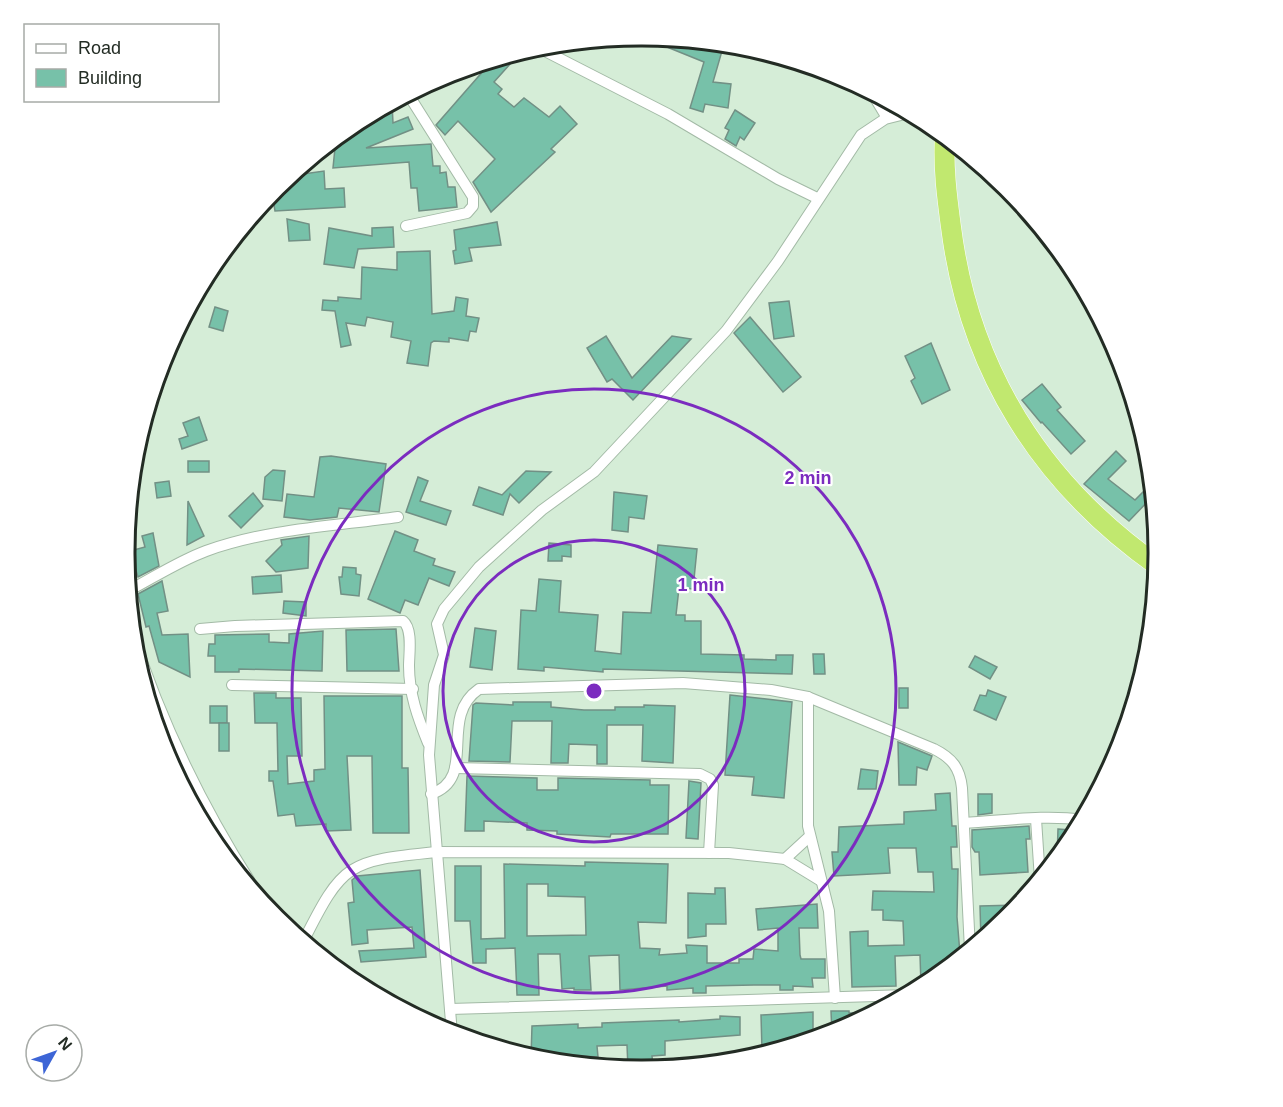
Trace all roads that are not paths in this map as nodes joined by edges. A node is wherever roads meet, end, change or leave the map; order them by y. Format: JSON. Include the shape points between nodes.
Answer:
{"nodes":[{"id":1,"x":552,"y":55,"type":"edge"},
{"id":2,"x":413,"y":101,"type":"edge"},
{"id":3,"x":880,"y":106,"type":"edge"},
{"id":4,"x":898,"y":116,"type":"edge"},
{"id":5,"x":887,"y":118,"type":"junction"},
{"id":6,"x":945,"y":147,"type":"edge"},
{"id":7,"x":817,"y":198,"type":"junction"},
{"id":8,"x":406,"y":225,"type":"dead end"},
{"id":9,"x":398,"y":518,"type":"dead end"},
{"id":10,"x":1148,"y":559,"type":"edge"},
{"id":11,"x":136,"y":587,"type":"edge"},
{"id":12,"x":200,"y":629,"type":"dead end"},
{"id":13,"x":232,"y":685,"type":"dead end"},
{"id":14,"x":413,"y":689,"type":"junction"},
{"id":15,"x":808,"y":697,"type":"junction"},
{"id":16,"x":156,"y":699,"type":"edge"},
{"id":17,"x":430,"y":746,"type":"junction"},
{"id":18,"x":455,"y":768,"type":"junction"},
{"id":19,"x":431,"y":794,"type":"junction"},
{"id":20,"x":1036,"y":819,"type":"junction"},
{"id":21,"x":1074,"y":819,"type":"edge"},
{"id":22,"x":964,"y":823,"type":"junction"},
{"id":23,"x":810,"y":836,"type":"junction"},
{"id":24,"x":436,"y":852,"type":"junction"},
{"id":25,"x":710,"y":853,"type":"junction"},
{"id":26,"x":785,"y":860,"type":"junction"},
{"id":27,"x":239,"y":862,"type":"edge"},
{"id":28,"x":1039,"y":868,"type":"edge"},
{"id":29,"x":821,"y":881,"type":"junction"},
{"id":30,"x":307,"y":935,"type":"edge"},
{"id":31,"x":970,"y":940,"type":"edge"},
{"id":32,"x":890,"y":996,"type":"edge"},
{"id":33,"x":835,"y":998,"type":"junction"},
{"id":34,"x":450,"y":1009,"type":"junction"},
{"id":35,"x":451,"y":1024,"type":"edge"}],
"edges":[{"from":1,"to":7,"type":"street","via":[[668,114]]},
{"from":2,"to":8,"type":"street","via":[[473,197],[473,206],[467,213]]},
{"from":3,"to":5,"type":"street"},
{"from":4,"to":5,"type":"street"},
{"from":5,"to":7,"type":"street","via":[[861,135]]},
{"from":6,"to":10,"type":"highway","via":[[944,176],[957,273],[969,317],[990,368],[1036,449],[1060,479],[1125,543]]},
{"from":7,"to":17,"type":"street","via":[[778,261],[726,331],[594,472],[542,510],[479,567],[444,609],[437,624],[444,655],[434,685]]},
{"from":9,"to":11,"type":"street","via":[[255,537],[204,552]]},
{"from":12,"to":14,"type":"street","via":[[403,621],[408,627]]},
{"from":13,"to":14,"type":"street"},
{"from":14,"to":17,"type":"street","via":[[412,703]]},
{"from":15,"to":18,"type":"street","via":[[683,683],[479,689],[467,699],[459,714]]},
{"from":15,"to":22,"type":"street","via":[[946,755],[961,779]]},
{"from":15,"to":23,"type":"street"},
{"from":16,"to":27,"type":"street","via":[[189,771]]},
{"from":17,"to":19,"type":"street"},
{"from":18,"to":19,"type":"street","via":[[449,785]]},
{"from":18,"to":25,"type":"street","via":[[700,774],[713,785]]},
{"from":19,"to":24,"type":"street"},
{"from":20,"to":21,"type":"street"},
{"from":20,"to":22,"type":"street"},
{"from":20,"to":28,"type":"street"},
{"from":22,"to":31,"type":"street"},
{"from":23,"to":26,"type":"street"},
{"from":23,"to":29,"type":"street"},
{"from":24,"to":25,"type":"street"},
{"from":24,"to":30,"type":"street","via":[[388,857],[350,870],[327,894]]},
{"from":24,"to":34,"type":"street"},
{"from":25,"to":26,"type":"street"},
{"from":26,"to":29,"type":"street"},
{"from":29,"to":33,"type":"street","via":[[829,911]]},
{"from":32,"to":33,"type":"street"},
{"from":33,"to":34,"type":"street"},
{"from":34,"to":35,"type":"street"}]}
